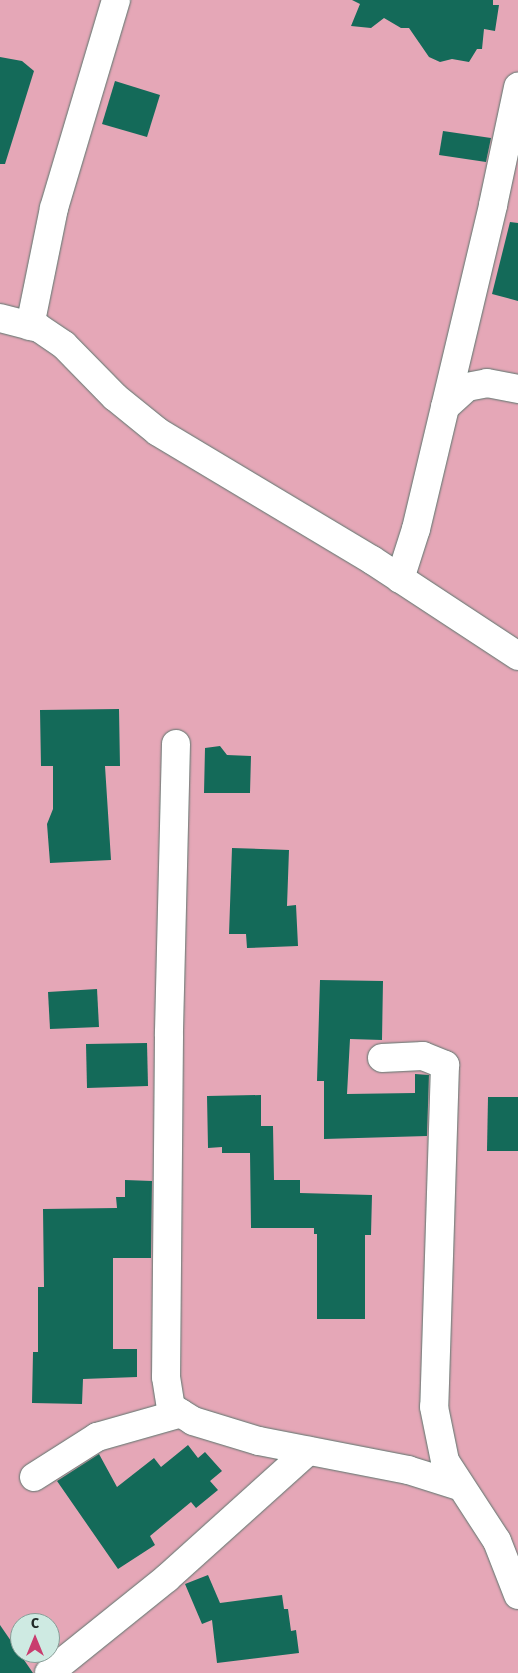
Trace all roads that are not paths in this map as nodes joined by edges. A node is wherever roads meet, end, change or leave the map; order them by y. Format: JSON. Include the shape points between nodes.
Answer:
{"nodes":[{"id":1,"x":116,"y":0,"type":"edge"},
{"id":2,"x":518,"y":87,"type":"edge"},
{"id":3,"x":0,"y":318,"type":"edge"},
{"id":4,"x":30,"y":326,"type":"junction"},
{"id":5,"x":518,"y":389,"type":"edge"},
{"id":6,"x":444,"y":407,"type":"junction"},
{"id":7,"x":400,"y":578,"type":"junction"},
{"id":8,"x":518,"y":656,"type":"edge"},
{"id":9,"x":176,"y":744,"type":"dead end"},
{"id":10,"x":382,"y":1058,"type":"dead end"},
{"id":11,"x":181,"y":1414,"type":"junction"},
{"id":12,"x":308,"y":1451,"type":"junction"},
{"id":13,"x":34,"y":1476,"type":"dead end"},
{"id":14,"x":459,"y":1486,"type":"junction"},
{"id":15,"x":518,"y":1595,"type":"edge"},
{"id":16,"x":49,"y":1673,"type":"edge"}],
"edges":[{"from":1,"to":4,"type":"street","via":[[54,208]]},
{"from":2,"to":6,"type":"street"},
{"from":3,"to":4,"type":"street"},
{"from":4,"to":7,"type":"street","via":[[64,345],[115,397],[158,432]]},
{"from":5,"to":6,"type":"street","via":[[487,383],[467,387]]},
{"from":6,"to":7,"type":"street","via":[[416,529]]},
{"from":7,"to":8,"type":"street"},
{"from":9,"to":11,"type":"street","via":[[166,1377],[171,1407]]},
{"from":10,"to":14,"type":"street","via":[[423,1056],[445,1065],[434,1407],[445,1461]]},
{"from":11,"to":12,"type":"street","via":[[193,1421],[259,1441]]},
{"from":11,"to":13,"type":"street","via":[[97,1437]]},
{"from":12,"to":14,"type":"street","via":[[408,1470]]},
{"from":12,"to":16,"type":"street","via":[[167,1578]]},
{"from":14,"to":15,"type":"street","via":[[497,1541]]}]}
